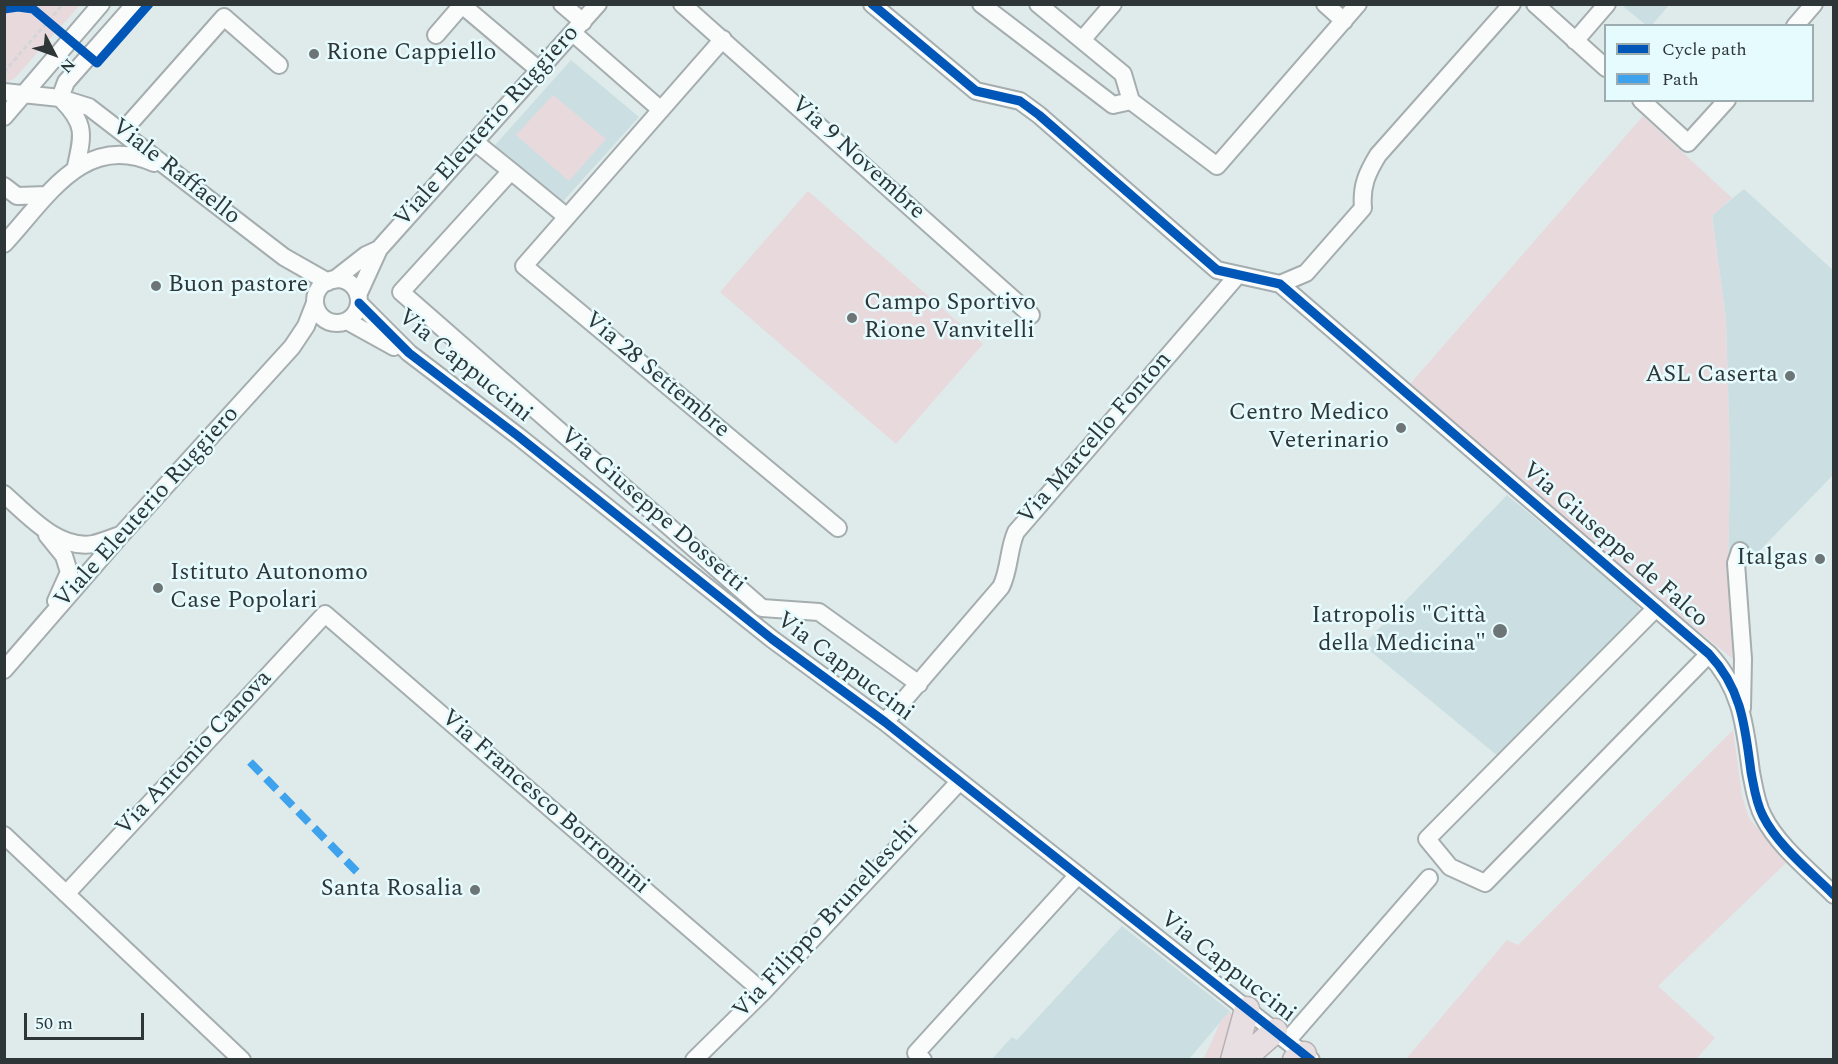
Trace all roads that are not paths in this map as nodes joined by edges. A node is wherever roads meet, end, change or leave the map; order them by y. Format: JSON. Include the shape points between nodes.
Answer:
{"nodes":[{"id":1,"x":101,"y":4,"type":"edge"},
{"id":2,"x":135,"y":4,"type":"edge"},
{"id":3,"x":562,"y":4,"type":"edge"},
{"id":4,"x":598,"y":4,"type":"edge"},
{"id":5,"x":682,"y":4,"type":"edge"},
{"id":6,"x":872,"y":4,"type":"edge"},
{"id":7,"x":981,"y":4,"type":"edge"},
{"id":8,"x":1038,"y":4,"type":"edge"},
{"id":9,"x":1113,"y":4,"type":"edge"},
{"id":10,"x":1325,"y":4,"type":"edge"},
{"id":11,"x":1358,"y":4,"type":"edge"},
{"id":12,"x":1512,"y":4,"type":"edge"},
{"id":13,"x":1535,"y":4,"type":"edge"},
{"id":14,"x":1607,"y":4,"type":"edge"},
{"id":15,"x":1814,"y":4,"type":"edge"},
{"id":16,"x":1344,"y":21,"type":"junction"},
{"id":17,"x":1797,"y":24,"type":"edge"},
{"id":18,"x":578,"y":27,"type":"junction"},
{"id":19,"x":436,"y":35,"type":"dead end"},
{"id":20,"x":723,"y":39,"type":"junction"},
{"id":21,"x":1082,"y":40,"type":"junction"},
{"id":22,"x":1575,"y":41,"type":"junction"},
{"id":23,"x":279,"y":65,"type":"dead end"},
{"id":24,"x":1604,"y":67,"type":"edge"},
{"id":25,"x":539,"y":70,"type":"junction"},
{"id":26,"x":4,"y":92,"type":"edge"},
{"id":27,"x":22,"y":95,"type":"junction"},
{"id":28,"x":60,"y":98,"type":"junction"},
{"id":29,"x":1131,"y":100,"type":"junction"},
{"id":30,"x":1643,"y":102,"type":"edge"},
{"id":31,"x":1725,"y":102,"type":"edge"},
{"id":32,"x":661,"y":110,"type":"junction"},
{"id":33,"x":4,"y":117,"type":"edge"},
{"id":34,"x":122,"y":132,"type":"junction"},
{"id":35,"x":475,"y":142,"type":"junction"},
{"id":36,"x":76,"y":166,"type":"junction"},
{"id":37,"x":511,"y":171,"type":"junction"},
{"id":38,"x":177,"y":173,"type":"junction"},
{"id":39,"x":4,"y":186,"type":"edge"},
{"id":40,"x":47,"y":195,"type":"junction"},
{"id":41,"x":567,"y":217,"type":"junction"},
{"id":42,"x":4,"y":244,"type":"edge"},
{"id":43,"x":379,"y":249,"type":"junction"},
{"id":44,"x":284,"y":257,"type":"junction"},
{"id":45,"x":1237,"y":276,"type":"junction"},
{"id":46,"x":331,"y":281,"type":"junction"},
{"id":47,"x":1280,"y":284,"type":"junction"},
{"id":48,"x":358,"y":299,"type":"junction"},
{"id":49,"x":316,"y":300,"type":"junction"},
{"id":50,"x":1031,"y":315,"type":"dead end"},
{"id":51,"x":343,"y":322,"type":"junction"},
{"id":52,"x":292,"y":347,"type":"junction"},
{"id":53,"x":409,"y":353,"type":"junction"},
{"id":54,"x":4,"y":494,"type":"edge"},
{"id":55,"x":39,"y":524,"type":"junction"},
{"id":56,"x":838,"y":528,"type":"dead end"},
{"id":57,"x":121,"y":535,"type":"junction"},
{"id":58,"x":1740,"y":551,"type":"dead end"},
{"id":59,"x":1656,"y":608,"type":"junction"},
{"id":60,"x":325,"y":614,"type":"joint"},
{"id":61,"x":49,"y":619,"type":"junction"},
{"id":62,"x":1709,"y":654,"type":"junction"},
{"id":63,"x":4,"y":670,"type":"edge"},
{"id":64,"x":919,"y":684,"type":"junction"},
{"id":65,"x":1742,"y":708,"type":"junction"},
{"id":66,"x":885,"y":722,"type":"junction"},
{"id":67,"x":959,"y":782,"type":"junction"},
{"id":68,"x":4,"y":835,"type":"edge"},
{"id":69,"x":1078,"y":875,"type":"junction"},
{"id":70,"x":1429,"y":878,"type":"dead end"},
{"id":71,"x":66,"y":894,"type":"junction"},
{"id":72,"x":1833,"y":895,"type":"edge"},
{"id":73,"x":763,"y":992,"type":"junction"},
{"id":74,"x":1247,"y":1009,"type":"junction"},
{"id":75,"x":1294,"y":1049,"type":"edge"},
{"id":76,"x":242,"y":1059,"type":"edge"},
{"id":77,"x":694,"y":1059,"type":"edge"},
{"id":78,"x":923,"y":1059,"type":"edge"},
{"id":79,"x":1233,"y":1059,"type":"edge"},
{"id":80,"x":1242,"y":1059,"type":"edge"}],
"edges":[{"from":1,"to":27,"type":"street"},
{"from":2,"to":28,"type":"street","via":[[66,82]]},
{"from":3,"to":18,"type":"street"},
{"from":4,"to":18,"type":"street","name":"Viale Eleuterio Ruggiero"},
{"from":5,"to":20,"type":"street","name":"Via 9 Novembre"},
{"from":6,"to":45,"type":"street","via":[[976,91],[1020,101],[1040,115],[1217,270]]},
{"from":7,"to":29,"type":"street","via":[[1113,105]]},
{"from":8,"to":21,"type":"street"},
{"from":9,"to":21,"type":"street"},
{"from":10,"to":16,"type":"street"},
{"from":11,"to":16,"type":"street"},
{"from":12,"to":47,"type":"street","via":[[1378,155],[1361,191],[1363,208],[1306,273]]},
{"from":13,"to":22,"type":"street"},
{"from":14,"to":22,"type":"street"},
{"from":15,"to":17,"type":"street"},
{"from":16,"to":29,"type":"street","via":[[1217,166]]},
{"from":18,"to":25,"type":"street","name":"Viale Eleuterio Ruggiero"},
{"from":18,"to":32,"type":"street"},
{"from":19,"to":25,"type":"street","via":[[462,5]]},
{"from":20,"to":32,"type":"street"},
{"from":20,"to":50,"type":"street","name":"Via 9 Novembre"},
{"from":21,"to":29,"type":"street","via":[[1124,74]]},
{"from":22,"to":24,"type":"street"},
{"from":23,"to":34,"type":"street","via":[[224,17]]},
{"from":25,"to":35,"type":"street","name":"Viale Eleuterio Ruggiero"},
{"from":26,"to":27,"type":"street","name":"Viale Raffaello"},
{"from":27,"to":28,"type":"street","name":"Viale Raffaello"},
{"from":27,"to":33,"type":"street"},
{"from":28,"to":34,"type":"street","name":"Viale Raffaello","via":[[89,107]]},
{"from":28,"to":36,"type":"street","via":[[77,115],[81,127]]},
{"from":30,"to":31,"type":"street","via":[[1688,143]]},
{"from":32,"to":41,"type":"street"},
{"from":34,"to":38,"type":"street","name":"Viale Raffaello"},
{"from":35,"to":37,"type":"street"},
{"from":35,"to":43,"type":"street","name":"Viale Eleuterio Ruggiero"},
{"from":36,"to":38,"type":"street","via":[[116,153],[138,156]]},
{"from":36,"to":40,"type":"street"},
{"from":37,"to":41,"type":"street"},
{"from":37,"to":64,"type":"street","name":"Via Giuseppe Dossetti","via":[[401,292],[762,608],[819,612]]},
{"from":38,"to":44,"type":"street","name":"Viale Raffaello"},
{"from":39,"to":40,"type":"street","via":[[17,196]]},
{"from":40,"to":42,"type":"street"},
{"from":41,"to":56,"type":"street","name":"Via 28 Settembre","via":[[524,266]]},
{"from":43,"to":46,"type":"street","name":"Viale Eleuterio Ruggiero"},
{"from":43,"to":48,"type":"street","name":"Viale Eleuterio Ruggiero"},
{"from":44,"to":46,"type":"street","name":"Viale Raffaello"},
{"from":44,"to":49,"type":"street","name":"Viale Raffaello"},
{"from":45,"to":47,"type":"street"},
{"from":45,"to":64,"type":"street","name":"Via Marcello Fonton","via":[[1016,531],[1001,587]]},
{"from":46,"to":48,"type":"street","via":[[346,282]]},
{"from":46,"to":49,"type":"street"},
{"from":47,"to":59,"type":"street","name":"Via Giuseppe de Falco"},
{"from":48,"to":51,"type":"street","via":[[353,316]]},
{"from":48,"to":53,"type":"street","name":"Via Cappuccini"},
{"from":49,"to":51,"type":"street","via":[[317,310],[326,320]]},
{"from":49,"to":52,"type":"street","name":"Viale Eleuterio Ruggiero"},
{"from":51,"to":52,"type":"street","name":"Viale Eleuterio Ruggiero","via":[[319,330]]},
{"from":51,"to":53,"type":"street","name":"Via Cappuccini"},
{"from":52,"to":57,"type":"street","name":"Viale Eleuterio Ruggiero"},
{"from":53,"to":66,"type":"street","name":"Via Cappuccini","via":[[772,639]]},
{"from":54,"to":55,"type":"street"},
{"from":55,"to":57,"type":"street","via":[[54,536],[73,543],[92,544]]},
{"from":55,"to":61,"type":"street","via":[[64,556],[69,572]]},
{"from":57,"to":61,"type":"street","name":"Viale Eleuterio Ruggiero"},
{"from":58,"to":65,"type":"street","via":[[1736,563],[1743,659]]},
{"from":59,"to":62,"type":"street","name":"Via Giuseppe de Falco"},
{"from":59,"to":62,"type":"street","via":[[1427,839],[1450,867],[1485,883]]},
{"from":60,"to":71,"type":"street","name":"Via Antonio Canova"},
{"from":60,"to":73,"type":"street","name":"Via Francesco Borromini"},
{"from":61,"to":63,"type":"street","name":"Viale Eleuterio Ruggiero"},
{"from":62,"to":65,"type":"street","name":"Via Giuseppe de Falco","via":[[1720,666]]},
{"from":64,"to":66,"type":"street","name":"Via Marcello Fonton"},
{"from":65,"to":72,"type":"street","name":"Via Giuseppe de Falco","via":[[1755,793],[1763,816]]},
{"from":66,"to":67,"type":"street","name":"Via Cappuccini"},
{"from":67,"to":69,"type":"street","name":"Via Cappuccini"},
{"from":67,"to":73,"type":"street","name":"Via Filippo Brunelleschi"},
{"from":68,"to":71,"type":"street"},
{"from":69,"to":74,"type":"street","name":"Via Cappuccini"},
{"from":69,"to":78,"type":"street","via":[[916,1053]]},
{"from":70,"to":75,"type":"street"},
{"from":71,"to":76,"type":"street"},
{"from":73,"to":77,"type":"street","name":"Via Filippo Brunelleschi"},
{"from":74,"to":75,"type":"street","name":"Via Cappuccini"},
{"from":74,"to":79,"type":"highway"},
{"from":75,"to":80,"type":"highway"}]}
